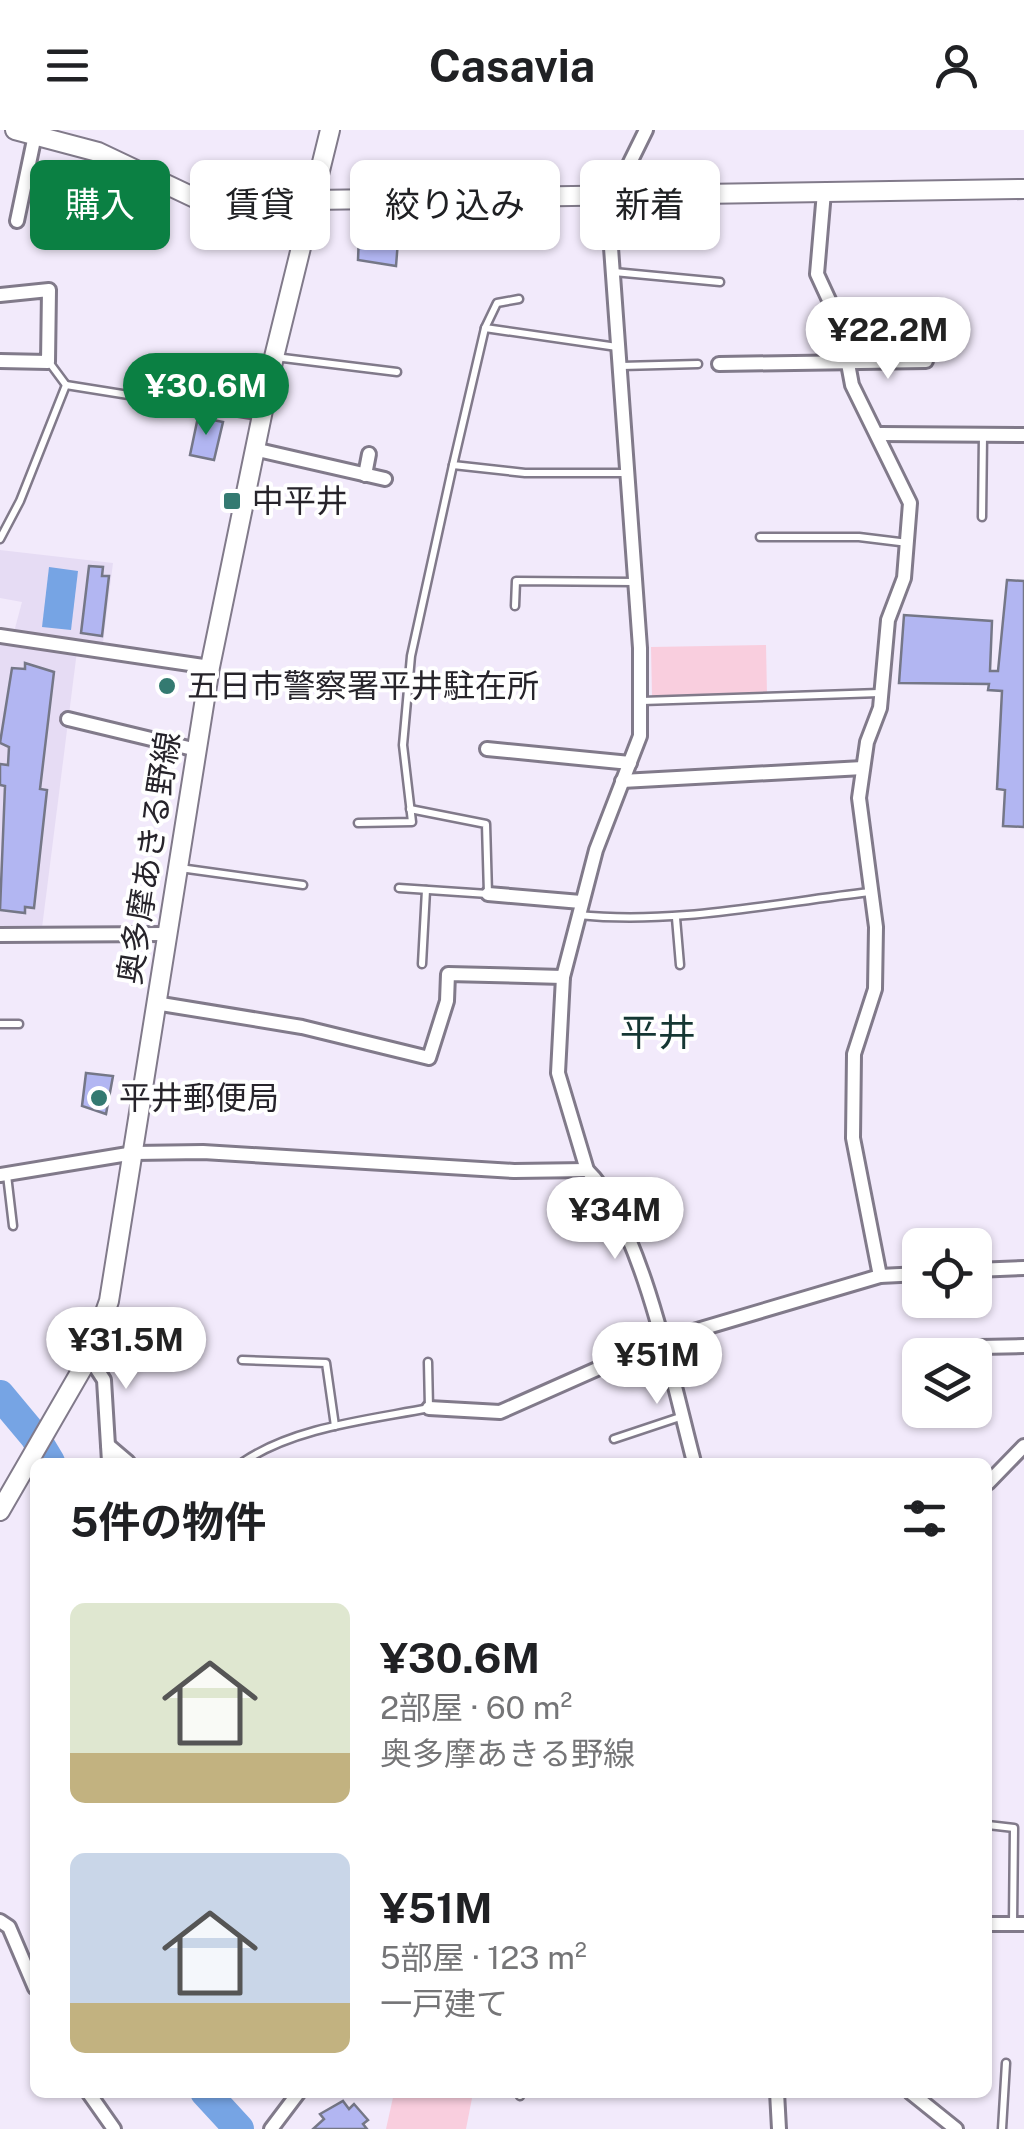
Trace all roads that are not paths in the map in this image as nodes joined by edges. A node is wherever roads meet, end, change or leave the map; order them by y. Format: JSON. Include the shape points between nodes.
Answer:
{"nodes":[{"id":1,"x":15,"y":130,"type":"edge"},
{"id":2,"x":330,"y":130,"type":"edge"},
{"id":3,"x":646,"y":130,"type":"edge"},
{"id":4,"x":35,"y":135,"type":"junction"},
{"id":5,"x":323,"y":160,"type":"edge"},
{"id":6,"x":631,"y":160,"type":"edge"},
{"id":7,"x":1024,"y":188,"type":"edge"},
{"id":8,"x":824,"y":192,"type":"junction"},
{"id":9,"x":720,"y":193,"type":"edge"},
{"id":10,"x":190,"y":195,"type":"edge"},
{"id":11,"x":580,"y":196,"type":"edge"},
{"id":12,"x":330,"y":200,"type":"edge"},
{"id":13,"x":17,"y":221,"type":"dead end"},
{"id":14,"x":299,"y":250,"type":"edge"},
{"id":15,"x":611,"y":250,"type":"edge"},
{"id":16,"x":613,"y":272,"type":"junction"},
{"id":17,"x":720,"y":282,"type":"dead end"},
{"id":18,"x":0,"y":296,"type":"edge"},
{"id":19,"x":518,"y":299,"type":"dead end"},
{"id":20,"x":484,"y":328,"type":"junction"},
{"id":21,"x":620,"y":347,"type":"junction"},
{"id":22,"x":274,"y":357,"type":"junction"},
{"id":23,"x":0,"y":361,"type":"edge"},
{"id":24,"x":48,"y":362,"type":"junction"},
{"id":25,"x":847,"y":362,"type":"junction"},
{"id":26,"x":926,"y":362,"type":"dead end"},
{"id":27,"x":698,"y":364,"type":"dead end"},
{"id":28,"x":719,"y":364,"type":"dead end"},
{"id":29,"x":620,"y":366,"type":"junction"},
{"id":30,"x":397,"y":372,"type":"dead end"},
{"id":31,"x":66,"y":385,"type":"junction"},
{"id":32,"x":261,"y":416,"type":"junction"},
{"id":33,"x":880,"y":434,"type":"junction"},
{"id":34,"x":984,"y":434,"type":"junction"},
{"id":35,"x":1024,"y":435,"type":"edge"},
{"id":36,"x":254,"y":449,"type":"junction"},
{"id":37,"x":369,"y":454,"type":"dead end"},
{"id":38,"x":452,"y":464,"type":"junction"},
{"id":39,"x":626,"y":472,"type":"junction"},
{"id":40,"x":365,"y":475,"type":"junction"},
{"id":41,"x":385,"y":480,"type":"dead end"},
{"id":42,"x":982,"y":517,"type":"dead end"},
{"id":43,"x":760,"y":537,"type":"dead end"},
{"id":44,"x":0,"y":539,"type":"edge"},
{"id":45,"x":909,"y":543,"type":"junction"},
{"id":46,"x":634,"y":582,"type":"junction"},
{"id":47,"x":515,"y":606,"type":"dead end"},
{"id":48,"x":0,"y":636,"type":"edge"},
{"id":49,"x":210,"y":667,"type":"junction"},
{"id":50,"x":882,"y":692,"type":"junction"},
{"id":51,"x":640,"y":701,"type":"junction"},
{"id":52,"x":68,"y":719,"type":"dead end"},
{"id":53,"x":487,"y":749,"type":"dead end"},
{"id":54,"x":196,"y":750,"type":"junction"},
{"id":55,"x":630,"y":762,"type":"junction"},
{"id":56,"x":863,"y":768,"type":"junction"},
{"id":57,"x":622,"y":780,"type":"junction"},
{"id":58,"x":410,"y":809,"type":"junction"},
{"id":59,"x":358,"y":823,"type":"dead end"},
{"id":60,"x":175,"y":867,"type":"junction"},
{"id":61,"x":302,"y":886,"type":"dead end"},
{"id":62,"x":399,"y":888,"type":"dead end"},
{"id":63,"x":426,"y":890,"type":"junction"},
{"id":64,"x":870,"y":892,"type":"junction"},
{"id":65,"x":488,"y":894,"type":"junction"},
{"id":66,"x":580,"y":909,"type":"junction"},
{"id":67,"x":676,"y":918,"type":"junction"},
{"id":68,"x":166,"y":934,"type":"junction"},
{"id":69,"x":0,"y":935,"type":"edge"},
{"id":70,"x":422,"y":964,"type":"dead end"},
{"id":71,"x":680,"y":965,"type":"dead end"},
{"id":72,"x":563,"y":977,"type":"junction"},
{"id":73,"x":156,"y":1003,"type":"junction"},
{"id":74,"x":0,"y":1024,"type":"edge"},
{"id":75,"x":19,"y":1024,"type":"dead end"},
{"id":76,"x":134,"y":1153,"type":"junction"},
{"id":77,"x":588,"y":1170,"type":"junction"},
{"id":78,"x":3,"y":1174,"type":"edge"},
{"id":79,"x":14,"y":1226,"type":"dead end"},
{"id":80,"x":1024,"y":1268,"type":"edge"},
{"id":81,"x":992,"y":1269,"type":"edge"},
{"id":82,"x":902,"y":1275,"type":"edge"},
{"id":83,"x":880,"y":1276,"type":"junction"},
{"id":84,"x":660,"y":1341,"type":"junction"},
{"id":85,"x":1024,"y":1346,"type":"edge"},
{"id":86,"x":992,"y":1347,"type":"edge"},
{"id":87,"x":89,"y":1357,"type":"junction"},
{"id":88,"x":242,"y":1360,"type":"dead end"},
{"id":89,"x":428,"y":1362,"type":"dead end"},
{"id":90,"x":428,"y":1408,"type":"junction"},
{"id":91,"x":682,"y":1417,"type":"junction"},
{"id":92,"x":335,"y":1426,"type":"junction"},
{"id":93,"x":614,"y":1439,"type":"dead end"},
{"id":94,"x":108,"y":1445,"type":"junction"},
{"id":95,"x":1024,"y":1446,"type":"edge"},
{"id":96,"x":31,"y":1458,"type":"edge"},
{"id":97,"x":110,"y":1458,"type":"edge"},
{"id":98,"x":123,"y":1458,"type":"edge"},
{"id":99,"x":249,"y":1458,"type":"edge"},
{"id":100,"x":693,"y":1458,"type":"edge"},
{"id":101,"x":30,"y":1460,"type":"edge"},
{"id":102,"x":992,"y":1479,"type":"edge"},
{"id":103,"x":0,"y":1510,"type":"edge"},
{"id":104,"x":992,"y":1825,"type":"edge"},
{"id":105,"x":0,"y":1921,"type":"edge"},
{"id":106,"x":992,"y":1924,"type":"edge"},
{"id":107,"x":1018,"y":1924,"type":"edge"},
{"id":108,"x":30,"y":1976,"type":"edge"},
{"id":109,"x":1006,"y":2063,"type":"dead end"},
{"id":110,"x":92,"y":2098,"type":"edge"},
{"id":111,"x":295,"y":2098,"type":"edge"},
{"id":112,"x":777,"y":2098,"type":"edge"},
{"id":113,"x":917,"y":2098,"type":"edge"},
{"id":114,"x":114,"y":2129,"type":"edge"},
{"id":115,"x":271,"y":2129,"type":"edge"},
{"id":116,"x":779,"y":2129,"type":"edge"},
{"id":117,"x":956,"y":2129,"type":"edge"},
{"id":118,"x":1002,"y":2129,"type":"edge"}],
"edges":[{"from":1,"to":4,"type":"main road"},
{"from":2,"to":5,"type":"main road","name":"奥多摩あきる野線"},
{"from":3,"to":6,"type":"street"},
{"from":4,"to":10,"type":"main road","via":[[98,152]]},
{"from":4,"to":13,"type":"street"},
{"from":7,"to":8,"type":"main road"},
{"from":8,"to":9,"type":"main road"},
{"from":8,"to":25,"type":"street","via":[[818,274],[841,326]]},
{"from":11,"to":12,"type":"main road"},
{"from":14,"to":22,"type":"main road","name":"奥多摩あきる野線"},
{"from":15,"to":16,"type":"street"},
{"from":16,"to":17,"type":"lane"},
{"from":16,"to":21,"type":"street"},
{"from":18,"to":24,"type":"street","via":[[49,290]]},
{"from":19,"to":20,"type":"lane","via":[[497,302]]},
{"from":20,"to":21,"type":"lane"},
{"from":20,"to":38,"type":"lane"},
{"from":21,"to":29,"type":"street"},
{"from":22,"to":30,"type":"lane"},
{"from":22,"to":32,"type":"main road","name":"奥多摩あきる野線"},
{"from":23,"to":24,"type":"street"},
{"from":24,"to":31,"type":"lane"},
{"from":25,"to":26,"type":"street"},
{"from":25,"to":28,"type":"street"},
{"from":25,"to":33,"type":"street","via":[[852,385]]},
{"from":27,"to":29,"type":"lane"},
{"from":29,"to":39,"type":"street"},
{"from":31,"to":32,"type":"lane"},
{"from":31,"to":44,"type":"lane"},
{"from":32,"to":36,"type":"main road","name":"奥多摩あきる野線"},
{"from":33,"to":34,"type":"street"},
{"from":33,"to":45,"type":"street","via":[[909,495]]},
{"from":34,"to":35,"type":"street"},
{"from":34,"to":42,"type":"lane"},
{"from":36,"to":40,"type":"street"},
{"from":36,"to":49,"type":"main road","name":"奥多摩あきる野線"},
{"from":37,"to":40,"type":"street"},
{"from":38,"to":39,"type":"lane","via":[[525,474]]},
{"from":38,"to":58,"type":"lane","via":[[411,656],[403,745]]},
{"from":39,"to":46,"type":"street"},
{"from":40,"to":41,"type":"street"},
{"from":43,"to":45,"type":"lane"},
{"from":45,"to":50,"type":"street","via":[[888,620]]},
{"from":46,"to":47,"type":"lane","via":[[516,581]]},
{"from":46,"to":51,"type":"street"},
{"from":48,"to":49,"type":"street"},
{"from":49,"to":54,"type":"main road","name":"奥多摩あきる野線"},
{"from":50,"to":51,"type":"lane"},
{"from":50,"to":56,"type":"street"},
{"from":51,"to":55,"type":"street","via":[[640,736]]},
{"from":52,"to":54,"type":"street"},
{"from":53,"to":55,"type":"street"},
{"from":54,"to":60,"type":"main road","name":"奥多摩あきる野線"},
{"from":55,"to":57,"type":"street"},
{"from":56,"to":57,"type":"street"},
{"from":56,"to":64,"type":"street","via":[[859,798]]},
{"from":57,"to":66,"type":"street"},
{"from":58,"to":59,"type":"lane","via":[[412,822]]},
{"from":58,"to":65,"type":"lane","via":[[486,824]]},
{"from":60,"to":61,"type":"lane"},
{"from":60,"to":68,"type":"main road","name":"奥多摩あきる野線"},
{"from":62,"to":63,"type":"lane"},
{"from":63,"to":65,"type":"lane"},
{"from":63,"to":70,"type":"lane"},
{"from":64,"to":67,"type":"lane"},
{"from":64,"to":83,"type":"street","via":[[874,989],[854,1054],[854,1138]]},
{"from":65,"to":66,"type":"street"},
{"from":66,"to":67,"type":"lane","via":[[631,920]]},
{"from":66,"to":72,"type":"street"},
{"from":67,"to":71,"type":"lane"},
{"from":68,"to":69,"type":"street"},
{"from":68,"to":73,"type":"main road","name":"奥多摩あきる野線"},
{"from":72,"to":73,"type":"street","via":[[448,974],[447,1001],[428,1058],[302,1027]]},
{"from":72,"to":77,"type":"street","via":[[558,1073]]},
{"from":73,"to":76,"type":"main road","name":"奥多摩あきる野線"},
{"from":74,"to":75,"type":"lane"},
{"from":76,"to":77,"type":"street"},
{"from":76,"to":78,"type":"street"},
{"from":76,"to":87,"type":"main road","name":"奥多摩あきる野線","via":[[113,1285]]},
{"from":77,"to":84,"type":"street","via":[[629,1237]]},
{"from":78,"to":79,"type":"lane"},
{"from":80,"to":81,"type":"street"},
{"from":82,"to":83,"type":"street"},
{"from":83,"to":84,"type":"street"},
{"from":84,"to":90,"type":"street","via":[[500,1412]]},
{"from":84,"to":91,"type":"street"},
{"from":85,"to":86,"type":"street"},
{"from":87,"to":94,"type":"street","via":[[104,1380]]},
{"from":87,"to":96,"type":"main road","name":"奥多摩あきる野線"},
{"from":88,"to":92,"type":"lane","via":[[326,1362]]},
{"from":89,"to":90,"type":"lane"},
{"from":90,"to":92,"type":"lane"},
{"from":91,"to":93,"type":"lane"},
{"from":91,"to":100,"type":"street"},
{"from":92,"to":99,"type":"lane"},
{"from":94,"to":97,"type":"street"},
{"from":94,"to":98,"type":"street"},
{"from":95,"to":102,"type":"street"},
{"from":101,"to":103,"type":"main road","name":"奥多摩あきる野線"},
{"from":104,"to":107,"type":"lane","via":[[1014,1828]]},
{"from":105,"to":108,"type":"street","via":[[9,1927]]},
{"from":106,"to":107,"type":"street"},
{"from":109,"to":118,"type":"lane"},
{"from":110,"to":114,"type":"street"},
{"from":111,"to":115,"type":"street"},
{"from":112,"to":116,"type":"street"},
{"from":113,"to":117,"type":"street"}]}
